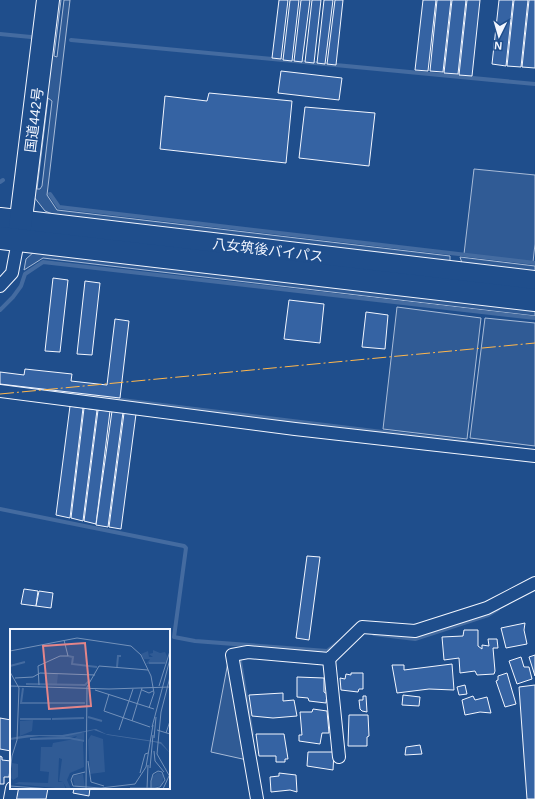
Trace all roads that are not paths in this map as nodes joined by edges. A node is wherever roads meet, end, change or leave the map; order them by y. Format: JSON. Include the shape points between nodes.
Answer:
{"nodes":[{"id":1,"x":48,"y":0,"type":"edge"},
{"id":2,"x":0,"y":219,"type":"edge"},
{"id":3,"x":13,"y":233,"type":"edge"},
{"id":4,"x":535,"y":282,"type":"edge"},
{"id":5,"x":0,"y":286,"type":"edge"},
{"id":6,"x":535,"y":300,"type":"edge"},
{"id":7,"x":0,"y":391,"type":"edge"},
{"id":8,"x":535,"y":456,"type":"edge"},
{"id":9,"x":535,"y":583,"type":"edge"},
{"id":10,"x":329,"y":659,"type":"junction"},
{"id":11,"x":339,"y":757,"type":"dead end"},
{"id":12,"x":12,"y":789,"type":"edge"},
{"id":13,"x":10,"y":799,"type":"edge"},
{"id":14,"x":257,"y":799,"type":"edge"}],
"edges":[{"from":1,"to":3,"type":"highway","name":"国道442号"},
{"from":2,"to":3,"type":"highway","name":"八女筑後バイパス"},
{"from":3,"to":4,"type":"highway","name":"八女筑後バイパス"},
{"from":3,"to":5,"type":"street","via":[[12,273]]},
{"from":3,"to":6,"type":"highway","name":"八女筑後バイパス"},
{"from":7,"to":8,"type":"street","via":[[295,429]]},
{"from":9,"to":10,"type":"street","via":[[488,608],[415,631],[362,627]]},
{"from":10,"to":11,"type":"street"},
{"from":10,"to":14,"type":"street","via":[[248,652],[232,655]]},
{"from":12,"to":13,"type":"street"}]}
